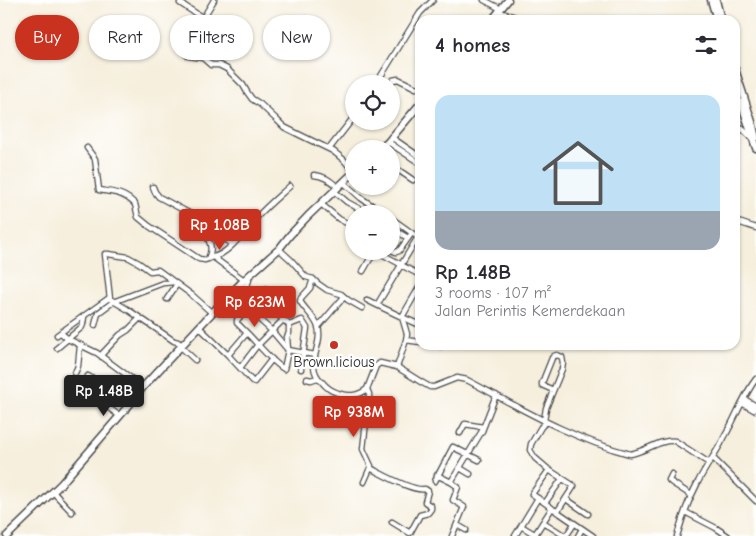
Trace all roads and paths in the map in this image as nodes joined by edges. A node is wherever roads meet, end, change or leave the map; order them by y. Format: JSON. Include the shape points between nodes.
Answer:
{"nodes":[{"id":1,"x":214,"y":0,"type":"edge"},
{"id":2,"x":434,"y":0,"type":"edge"},
{"id":3,"x":484,"y":0,"type":"edge"},
{"id":4,"x":711,"y":0,"type":"edge"},
{"id":5,"x":716,"y":0,"type":"edge"},
{"id":6,"x":180,"y":4,"type":"dead end"},
{"id":7,"x":503,"y":5,"type":"edge"},
{"id":8,"x":198,"y":15,"type":"edge"},
{"id":9,"x":205,"y":15,"type":"edge"},
{"id":10,"x":419,"y":15,"type":"edge"},
{"id":11,"x":518,"y":15,"type":"edge"},
{"id":12,"x":717,"y":15,"type":"edge"},
{"id":13,"x":718,"y":15,"type":"edge"},
{"id":14,"x":415,"y":21,"type":"edge"},
{"id":15,"x":205,"y":60,"type":"edge"},
{"id":16,"x":382,"y":75,"type":"edge"},
{"id":17,"x":400,"y":79,"type":"edge"},
{"id":18,"x":740,"y":83,"type":"edge"},
{"id":19,"x":415,"y":87,"type":"edge"},
{"id":20,"x":740,"y":97,"type":"edge"},
{"id":21,"x":415,"y":110,"type":"edge"},
{"id":22,"x":754,"y":121,"type":"edge"},
{"id":23,"x":740,"y":126,"type":"edge"},
{"id":24,"x":345,"y":129,"type":"edge"},
{"id":25,"x":754,"y":138,"type":"edge"},
{"id":26,"x":390,"y":140,"type":"edge"},
{"id":27,"x":400,"y":146,"type":"edge"},
{"id":28,"x":87,"y":148,"type":"dead end"},
{"id":29,"x":400,"y":148,"type":"edge"},
{"id":30,"x":756,"y":148,"type":"edge"},
{"id":31,"x":329,"y":149,"type":"junction"},
{"id":32,"x":415,"y":154,"type":"edge"},
{"id":33,"x":415,"y":159,"type":"edge"},
{"id":34,"x":345,"y":161,"type":"edge"},
{"id":35,"x":400,"y":171,"type":"edge"},
{"id":36,"x":314,"y":175,"type":"dead end"},
{"id":37,"x":345,"y":180,"type":"edge"},
{"id":38,"x":413,"y":180,"type":"dead end"},
{"id":39,"x":290,"y":186,"type":"dead end"},
{"id":40,"x":153,"y":187,"type":"dead end"},
{"id":41,"x":338,"y":187,"type":"junction"},
{"id":42,"x":321,"y":204,"type":"junction"},
{"id":43,"x":352,"y":205,"type":"edge"},
{"id":44,"x":372,"y":205,"type":"edge"},
{"id":45,"x":345,"y":222,"type":"edge"},
{"id":46,"x":740,"y":223,"type":"edge"},
{"id":47,"x":400,"y":224,"type":"edge"},
{"id":48,"x":756,"y":228,"type":"edge"},
{"id":49,"x":400,"y":233,"type":"edge"},
{"id":50,"x":412,"y":233,"type":"junction"},
{"id":51,"x":415,"y":235,"type":"edge"},
{"id":52,"x":408,"y":238,"type":"junction"},
{"id":53,"x":209,"y":241,"type":"dead end"},
{"id":54,"x":232,"y":244,"type":"junction"},
{"id":55,"x":415,"y":244,"type":"edge"},
{"id":56,"x":279,"y":249,"type":"junction"},
{"id":57,"x":400,"y":249,"type":"edge"},
{"id":58,"x":210,"y":258,"type":"junction"},
{"id":59,"x":401,"y":265,"type":"junction"},
{"id":60,"x":363,"y":271,"type":"dead end"},
{"id":61,"x":415,"y":272,"type":"edge"},
{"id":62,"x":246,"y":278,"type":"junction"},
{"id":63,"x":313,"y":279,"type":"junction"},
{"id":64,"x":174,"y":282,"type":"junction"},
{"id":65,"x":266,"y":289,"type":"dead end"},
{"id":66,"x":233,"y":295,"type":"junction"},
{"id":67,"x":415,"y":295,"type":"edge"},
{"id":68,"x":260,"y":297,"type":"junction"},
{"id":69,"x":344,"y":297,"type":"junction"},
{"id":70,"x":166,"y":299,"type":"dead end"},
{"id":71,"x":111,"y":300,"type":"junction"},
{"id":72,"x":367,"y":300,"type":"dead end"},
{"id":73,"x":377,"y":305,"type":"junction"},
{"id":74,"x":362,"y":308,"type":"dead end"},
{"id":75,"x":248,"y":309,"type":"junction"},
{"id":76,"x":97,"y":310,"type":"junction"},
{"id":77,"x":213,"y":311,"type":"junction"},
{"id":78,"x":84,"y":317,"type":"junction"},
{"id":79,"x":402,"y":317,"type":"junction"},
{"id":80,"x":140,"y":318,"type":"junction"},
{"id":81,"x":283,"y":320,"type":"junction"},
{"id":82,"x":415,"y":323,"type":"edge"},
{"id":83,"x":95,"y":325,"type":"dead end"},
{"id":84,"x":289,"y":325,"type":"junction"},
{"id":85,"x":199,"y":327,"type":"junction"},
{"id":86,"x":318,"y":327,"type":"junction"},
{"id":87,"x":272,"y":332,"type":"junction"},
{"id":88,"x":247,"y":333,"type":"junction"},
{"id":89,"x":287,"y":338,"type":"junction"},
{"id":90,"x":68,"y":339,"type":"junction"},
{"id":91,"x":406,"y":340,"type":"junction"},
{"id":92,"x":415,"y":341,"type":"edge"},
{"id":93,"x":282,"y":342,"type":"junction"},
{"id":94,"x":259,"y":345,"type":"junction"},
{"id":95,"x":80,"y":346,"type":"junction"},
{"id":96,"x":182,"y":346,"type":"junction"},
{"id":97,"x":57,"y":348,"type":"dead end"},
{"id":98,"x":288,"y":350,"type":"junction"},
{"id":99,"x":304,"y":353,"type":"junction"},
{"id":100,"x":315,"y":355,"type":"junction"},
{"id":101,"x":228,"y":356,"type":"junction"},
{"id":102,"x":102,"y":357,"type":"junction"},
{"id":103,"x":272,"y":359,"type":"junction"},
{"id":104,"x":195,"y":360,"type":"dead end"},
{"id":105,"x":397,"y":367,"type":"junction"},
{"id":106,"x":240,"y":368,"type":"junction"},
{"id":107,"x":301,"y":369,"type":"dead end"},
{"id":108,"x":75,"y":373,"type":"dead end"},
{"id":109,"x":88,"y":376,"type":"dead end"},
{"id":110,"x":317,"y":378,"type":"junction"},
{"id":111,"x":307,"y":379,"type":"dead end"},
{"id":112,"x":756,"y":379,"type":"edge"},
{"id":113,"x":754,"y":384,"type":"edge"},
{"id":114,"x":143,"y":388,"type":"junction"},
{"id":115,"x":367,"y":389,"type":"junction"},
{"id":116,"x":553,"y":390,"type":"junction"},
{"id":117,"x":496,"y":395,"type":"junction"},
{"id":118,"x":99,"y":401,"type":"dead end"},
{"id":119,"x":743,"y":401,"type":"junction"},
{"id":120,"x":130,"y":404,"type":"junction"},
{"id":121,"x":756,"y":408,"type":"edge"},
{"id":122,"x":120,"y":416,"type":"junction"},
{"id":123,"x":545,"y":421,"type":"junction"},
{"id":124,"x":483,"y":427,"type":"junction"},
{"id":125,"x":460,"y":433,"type":"dead end"},
{"id":126,"x":468,"y":454,"type":"junction"},
{"id":127,"x":713,"y":458,"type":"junction"},
{"id":128,"x":479,"y":460,"type":"dead end"},
{"id":129,"x":709,"y":463,"type":"junction"},
{"id":130,"x":370,"y":468,"type":"junction"},
{"id":131,"x":460,"y":468,"type":"junction"},
{"id":132,"x":549,"y":470,"type":"junction"},
{"id":133,"x":470,"y":474,"type":"dead end"},
{"id":134,"x":672,"y":474,"type":"dead end"},
{"id":135,"x":437,"y":475,"type":"junction"},
{"id":136,"x":562,"y":478,"type":"junction"},
{"id":137,"x":434,"y":481,"type":"dead end"},
{"id":138,"x":364,"y":482,"type":"dead end"},
{"id":139,"x":451,"y":482,"type":"junction"},
{"id":140,"x":53,"y":492,"type":"junction"},
{"id":141,"x":691,"y":495,"type":"junction"},
{"id":142,"x":538,"y":498,"type":"junction"},
{"id":143,"x":566,"y":499,"type":"junction"},
{"id":144,"x":756,"y":500,"type":"edge"},
{"id":145,"x":545,"y":503,"type":"junction"},
{"id":146,"x":552,"y":508,"type":"junction"},
{"id":147,"x":72,"y":512,"type":"dead end"},
{"id":148,"x":557,"y":512,"type":"junction"},
{"id":149,"x":685,"y":512,"type":"junction"},
{"id":150,"x":588,"y":514,"type":"dead end"},
{"id":151,"x":392,"y":522,"type":"dead end"},
{"id":152,"x":543,"y":522,"type":"junction"},
{"id":153,"x":574,"y":524,"type":"junction"},
{"id":154,"x":457,"y":525,"type":"junction"},
{"id":155,"x":521,"y":526,"type":"junction"},
{"id":156,"x":582,"y":529,"type":"junction"},
{"id":157,"x":466,"y":530,"type":"dead end"},
{"id":158,"x":7,"y":536,"type":"edge"},
{"id":159,"x":452,"y":536,"type":"edge"},
{"id":160,"x":515,"y":536,"type":"edge"},
{"id":161,"x":536,"y":536,"type":"edge"},
{"id":162,"x":566,"y":536,"type":"edge"},
{"id":163,"x":578,"y":536,"type":"edge"},
{"id":164,"x":593,"y":536,"type":"edge"},
{"id":165,"x":677,"y":536,"type":"edge"},
{"id":166,"x":728,"y":536,"type":"edge"}],
"edges":[{"from":1,"to":9,"type":"street"},
{"from":2,"to":10,"type":"street"},
{"from":3,"to":7,"type":"street"},
{"from":4,"to":12,"type":"main road"},
{"from":5,"to":13,"type":"main road"},
{"from":6,"to":8,"type":"street"},
{"from":7,"to":11,"type":"street"},
{"from":14,"to":16,"type":"street"},
{"from":15,"to":31,"type":"street","via":[[232,72],[252,99],[280,123]]},
{"from":17,"to":19,"type":"street"},
{"from":18,"to":22,"type":"main road"},
{"from":20,"to":25,"type":"main road"},
{"from":21,"to":26,"type":"main road"},
{"from":22,"to":25,"type":"main road"},
{"from":23,"to":25,"type":"street"},
{"from":24,"to":31,"type":"street"},
{"from":25,"to":30,"type":"main road"},
{"from":27,"to":32,"type":"street"},
{"from":28,"to":58,"type":"street","via":[[95,159],[99,190],[126,196],[135,204],[138,217],[149,226],[199,259]]},
{"from":29,"to":33,"type":"street"},
{"from":31,"to":34,"type":"street"},
{"from":35,"to":38,"type":"street"},
{"from":36,"to":41,"type":"street","via":[[326,178]]},
{"from":37,"to":41,"type":"main road"},
{"from":39,"to":54,"type":"street"},
{"from":40,"to":54,"type":"street","via":[[159,197],[202,220],[207,228]]},
{"from":41,"to":42,"type":"main road"},
{"from":41,"to":43,"type":"street"},
{"from":41,"to":44,"type":"street"},
{"from":42,"to":45,"type":"street"},
{"from":42,"to":56,"type":"main road"},
{"from":46,"to":48,"type":"street"},
{"from":47,"to":50,"type":"street"},
{"from":49,"to":52,"type":"street"},
{"from":50,"to":51,"type":"street"},
{"from":50,"to":52,"type":"street"},
{"from":52,"to":57,"type":"street"},
{"from":53,"to":58,"type":"street"},
{"from":54,"to":58,"type":"street"},
{"from":55,"to":59,"type":"street"},
{"from":56,"to":62,"type":"main road"},
{"from":56,"to":63,"type":"street"},
{"from":58,"to":62,"type":"street"},
{"from":59,"to":60,"type":"street","via":[[376,253]]},
{"from":59,"to":61,"type":"street"},
{"from":59,"to":73,"type":"street"},
{"from":62,"to":66,"type":"main road"},
{"from":63,"to":69,"type":"street"},
{"from":63,"to":86,"type":"street","via":[[300,300]]},
{"from":64,"to":70,"type":"street"},
{"from":64,"to":71,"type":"street"},
{"from":64,"to":71,"type":"street","via":[[158,270],[150,272],[128,257],[106,254]]},
{"from":64,"to":77,"type":"street"},
{"from":65,"to":68,"type":"street"},
{"from":66,"to":75,"type":"street"},
{"from":66,"to":77,"type":"main road"},
{"from":67,"to":79,"type":"street"},
{"from":68,"to":75,"type":"street"},
{"from":68,"to":81,"type":"street"},
{"from":69,"to":74,"type":"street"},
{"from":69,"to":86,"type":"street"},
{"from":71,"to":76,"type":"street"},
{"from":71,"to":80,"type":"street"},
{"from":72,"to":73,"type":"street"},
{"from":73,"to":79,"type":"street"},
{"from":75,"to":87,"type":"street"},
{"from":75,"to":88,"type":"street","via":[[236,320]]},
{"from":76,"to":78,"type":"street"},
{"from":76,"to":83,"type":"street"},
{"from":77,"to":85,"type":"main road"},
{"from":78,"to":90,"type":"street","via":[[82,327]]},
{"from":78,"to":90,"type":"street","via":[[59,334]]},
{"from":79,"to":82,"type":"street"},
{"from":79,"to":91,"type":"street"},
{"from":80,"to":96,"type":"street"},
{"from":80,"to":102,"type":"street"},
{"from":81,"to":84,"type":"street"},
{"from":81,"to":87,"type":"street"},
{"from":84,"to":89,"type":"street"},
{"from":84,"to":99,"type":"street","via":[[302,320],[307,326]]},
{"from":85,"to":96,"type":"main road"},
{"from":85,"to":101,"type":"street"},
{"from":86,"to":100,"type":"street"},
{"from":87,"to":93,"type":"street"},
{"from":87,"to":94,"type":"street"},
{"from":88,"to":94,"type":"street"},
{"from":88,"to":101,"type":"street"},
{"from":89,"to":93,"type":"street"},
{"from":89,"to":98,"type":"street"},
{"from":90,"to":95,"type":"street"},
{"from":90,"to":97,"type":"street"},
{"from":91,"to":92,"type":"street"},
{"from":91,"to":105,"type":"street"},
{"from":93,"to":98,"type":"street"},
{"from":94,"to":103,"type":"street"},
{"from":94,"to":106,"type":"street"},
{"from":95,"to":102,"type":"street"},
{"from":95,"to":108,"type":"street"},
{"from":96,"to":104,"type":"street"},
{"from":96,"to":114,"type":"main road"},
{"from":98,"to":99,"type":"street"},
{"from":98,"to":103,"type":"street","via":[[284,369]]},
{"from":99,"to":100,"type":"street"},
{"from":99,"to":107,"type":"street"},
{"from":100,"to":110,"type":"street","via":[[314,373]]},
{"from":101,"to":106,"type":"street"},
{"from":102,"to":114,"type":"street"},
{"from":103,"to":106,"type":"street","via":[[254,382]]},
{"from":105,"to":115,"type":"street","via":[[378,364]]},
{"from":105,"to":117,"type":"street","via":[[428,386],[460,378]]},
{"from":109,"to":120,"type":"street"},
{"from":110,"to":111,"type":"street"},
{"from":110,"to":115,"type":"street","via":[[340,394],[360,394]]},
{"from":112,"to":113,"type":"street"},
{"from":113,"to":119,"type":"street"},
{"from":114,"to":120,"type":"main road"},
{"from":115,"to":130,"type":"street","via":[[369,412],[363,449]]},
{"from":116,"to":116,"type":"street","via":[[563,363],[562,357],[557,355],[552,358],[542,383]]},
{"from":116,"to":123,"type":"street"},
{"from":117,"to":123,"type":"street"},
{"from":117,"to":124,"type":"street"},
{"from":118,"to":122,"type":"street"},
{"from":119,"to":121,"type":"street"},
{"from":119,"to":127,"type":"street"},
{"from":120,"to":122,"type":"main road"},
{"from":122,"to":140,"type":"main road"},
{"from":123,"to":129,"type":"street","via":[[630,454],[675,441]]},
{"from":123,"to":132,"type":"street","via":[[530,444],[530,450]]},
{"from":124,"to":125,"type":"street","via":[[465,424]]},
{"from":124,"to":126,"type":"street"},
{"from":126,"to":128,"type":"street"},
{"from":126,"to":131,"type":"street"},
{"from":126,"to":135,"type":"street","via":[[453,447]]},
{"from":127,"to":129,"type":"street"},
{"from":127,"to":144,"type":"street"},
{"from":129,"to":141,"type":"street"},
{"from":130,"to":138,"type":"street"},
{"from":130,"to":151,"type":"street","via":[[428,491],[425,502],[431,509],[420,515],[410,534]]},
{"from":131,"to":133,"type":"street"},
{"from":131,"to":139,"type":"street"},
{"from":132,"to":136,"type":"street"},
{"from":132,"to":142,"type":"street","via":[[532,494]]},
{"from":134,"to":141,"type":"street","via":[[669,480]]},
{"from":135,"to":137,"type":"street"},
{"from":135,"to":139,"type":"street"},
{"from":136,"to":143,"type":"street","via":[[574,486]]},
{"from":136,"to":145,"type":"street"},
{"from":139,"to":154,"type":"street","via":[[458,487],[454,500],[464,507]]},
{"from":140,"to":147,"type":"street"},
{"from":140,"to":158,"type":"main road"},
{"from":141,"to":149,"type":"street"},
{"from":142,"to":145,"type":"street"},
{"from":142,"to":155,"type":"street"},
{"from":143,"to":148,"type":"street"},
{"from":143,"to":150,"type":"street"},
{"from":145,"to":146,"type":"street"},
{"from":146,"to":148,"type":"street"},
{"from":146,"to":152,"type":"street"},
{"from":148,"to":153,"type":"street"},
{"from":149,"to":165,"type":"street"},
{"from":149,"to":166,"type":"street"},
{"from":152,"to":161,"type":"street"},
{"from":152,"to":162,"type":"street"},
{"from":153,"to":156,"type":"street"},
{"from":153,"to":162,"type":"street"},
{"from":154,"to":157,"type":"street"},
{"from":154,"to":159,"type":"street"},
{"from":155,"to":160,"type":"street"},
{"from":155,"to":161,"type":"street"},
{"from":156,"to":163,"type":"street"},
{"from":156,"to":164,"type":"street"}]}
